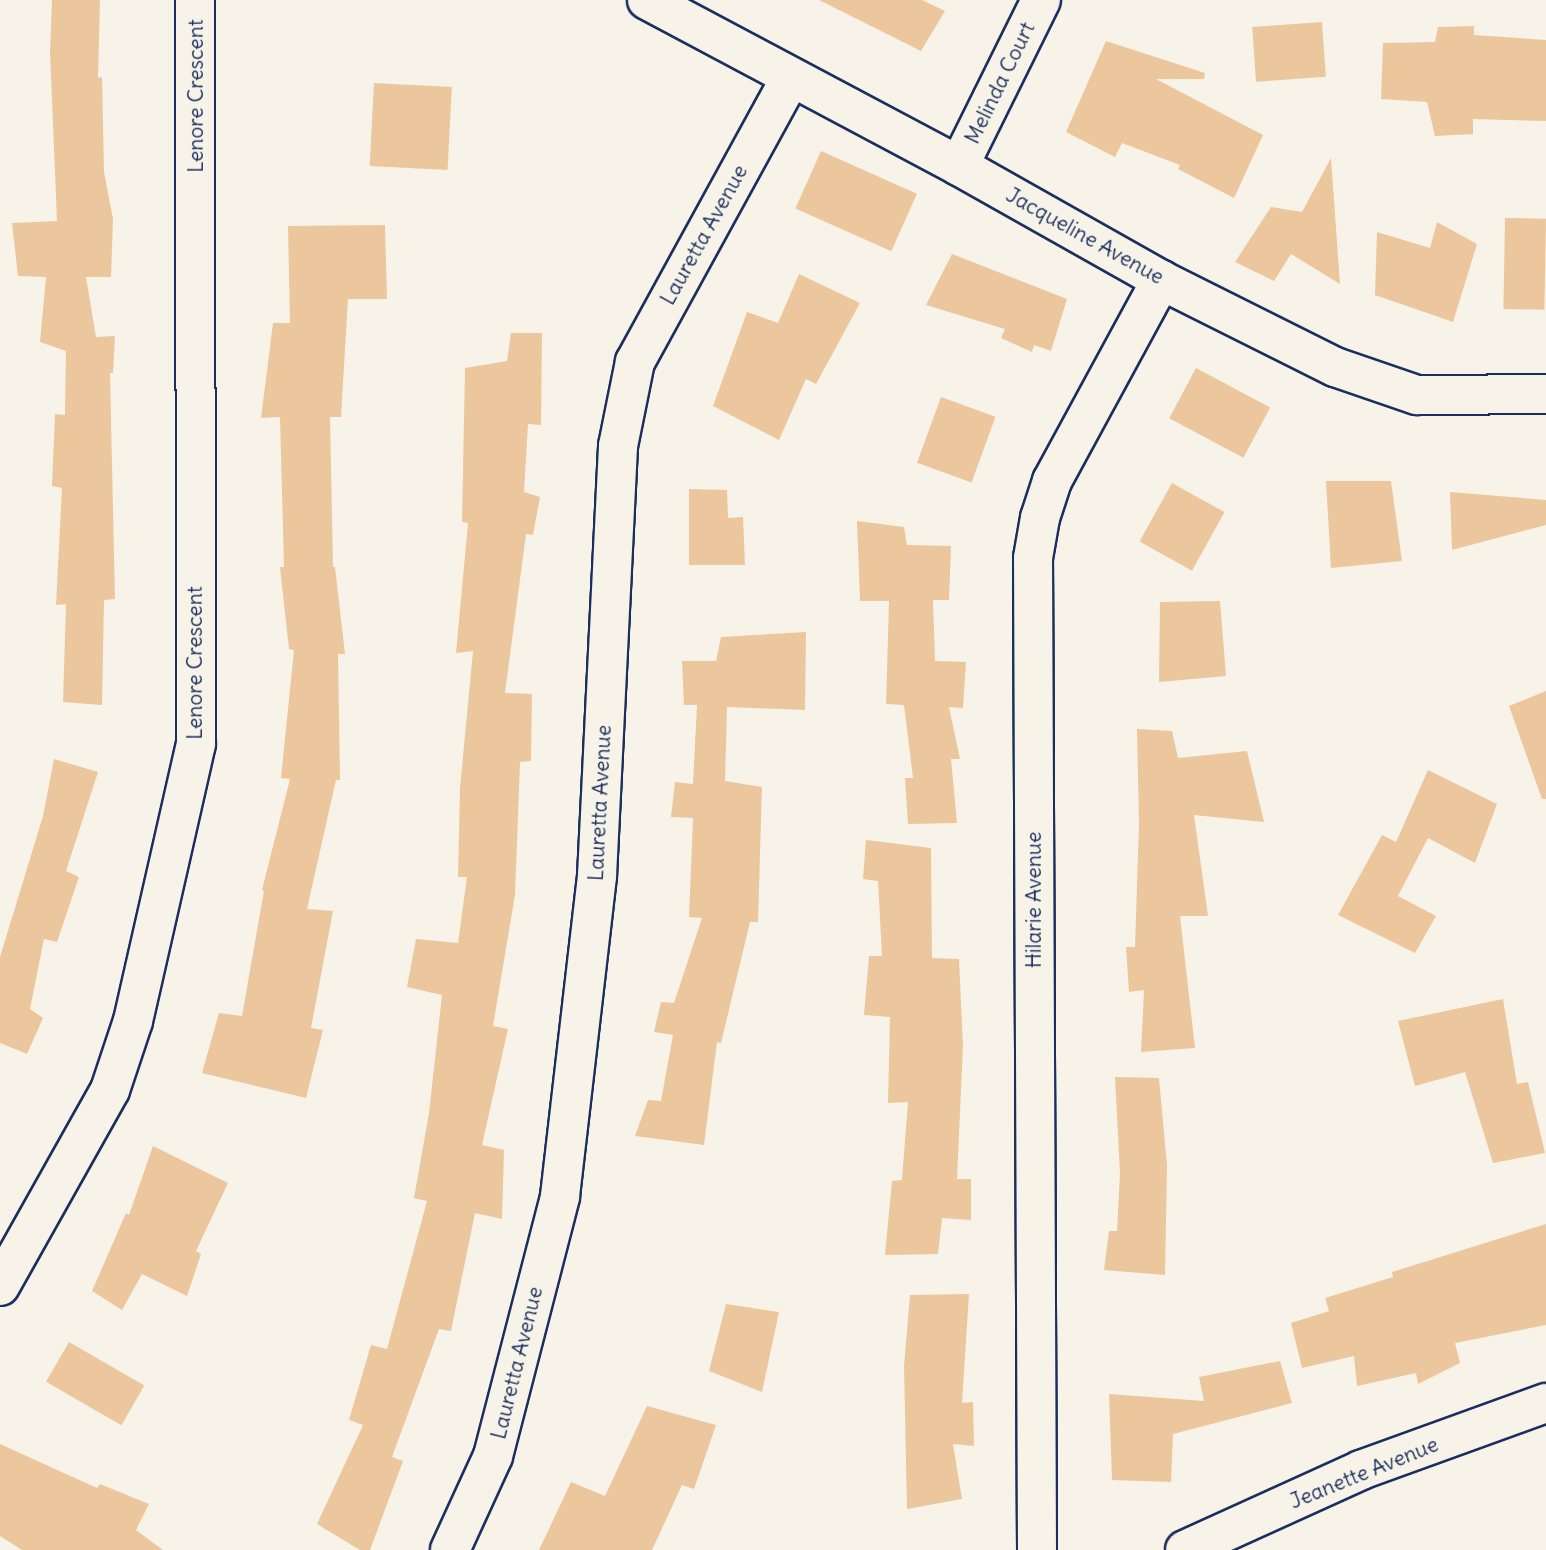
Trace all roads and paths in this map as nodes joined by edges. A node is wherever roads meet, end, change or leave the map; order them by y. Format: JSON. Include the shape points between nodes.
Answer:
{"nodes":[{"id":1,"x":195,"y":0,"type":"edge"},
{"id":2,"x":647,"y":0,"type":"edge"},
{"id":3,"x":1041,"y":0,"type":"edge"},
{"id":4,"x":790,"y":79,"type":"junction"},
{"id":5,"x":959,"y":166,"type":"junction"},
{"id":6,"x":1161,"y":279,"type":"junction"},
{"id":7,"x":1546,"y":394,"type":"edge"},
{"id":8,"x":0,"y":1286,"type":"edge"},
{"id":9,"x":1546,"y":1402,"type":"edge"},
{"id":10,"x":450,"y":1550,"type":"edge"},
{"id":11,"x":1037,"y":1550,"type":"edge"},
{"id":12,"x":1185,"y":1550,"type":"edge"}],
"edges":[{"from":1,"to":8,"type":"street","name":"Lenore Crescent","via":[[196,744],[133,1021],[110,1090]]},
{"from":2,"to":4,"type":"street","name":"Jacqueline Avenue"},
{"from":3,"to":5,"type":"street","name":"Melinda Court"},
{"from":4,"to":5,"type":"street","name":"Jacqueline Avenue"},
{"from":4,"to":10,"type":"street","name":"Lauretta Avenue","via":[[635,362],[618,446],[597,876],[560,1196],[493,1456]]},
{"from":5,"to":6,"type":"street","name":"Jacqueline Avenue"},
{"from":6,"to":7,"type":"street","name":"Jacqueline Avenue","via":[[1335,367],[1417,395]]},
{"from":6,"to":11,"type":"street","name":"Hilarie Avenue","via":[[1052,481],[1033,558]]},
{"from":9,"to":12,"type":"street","name":"Jeanette Avenue","via":[[1361,1471]]}]}
